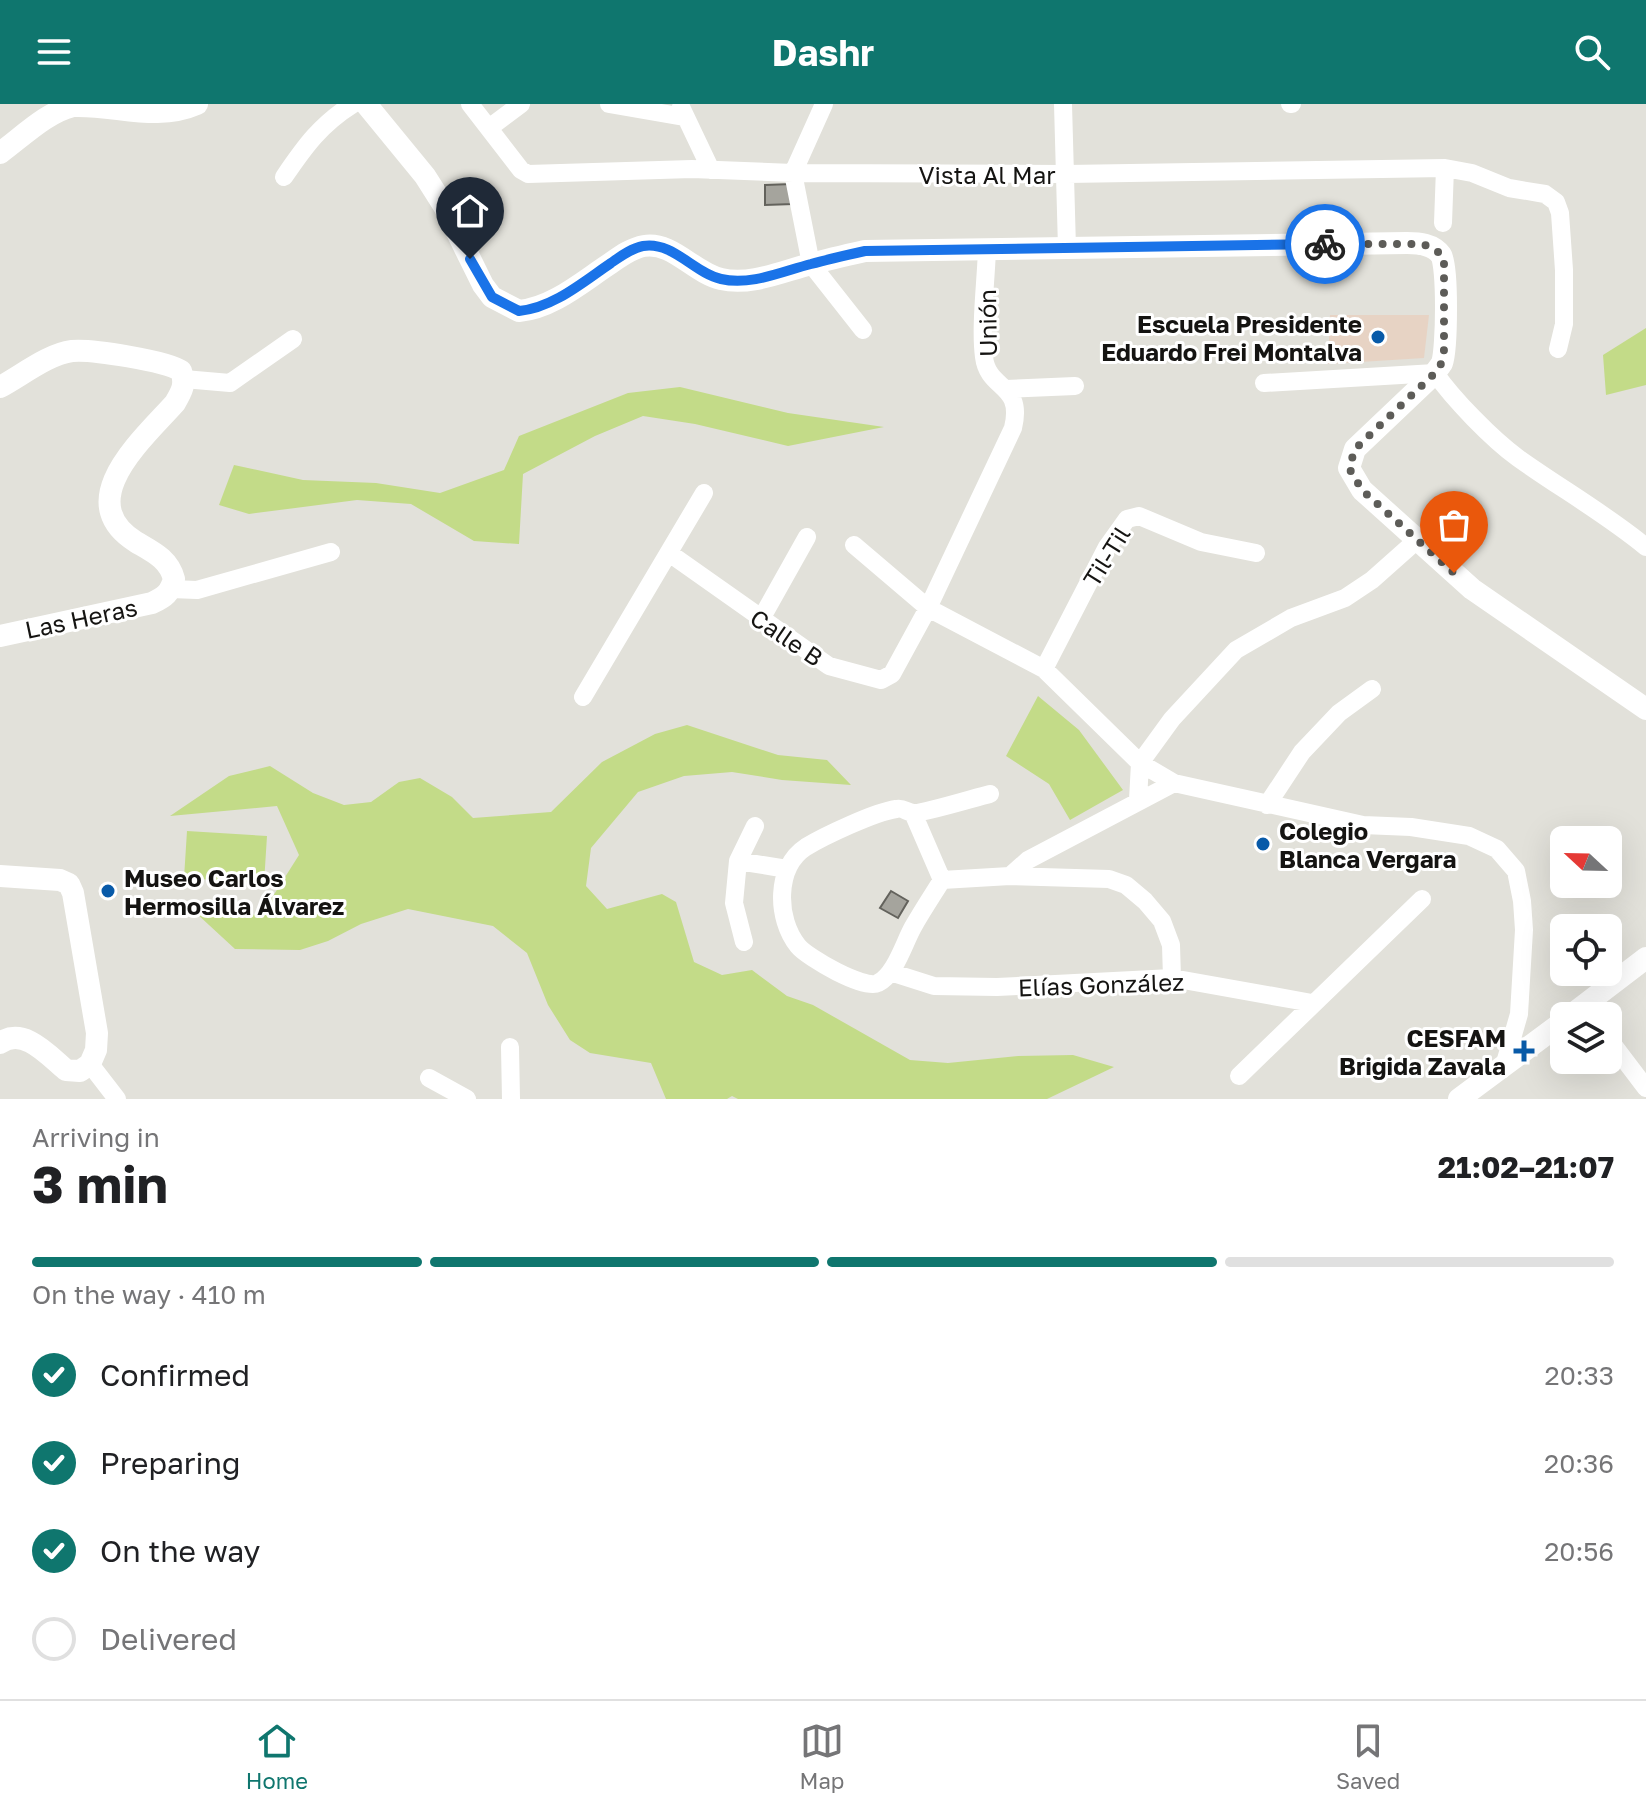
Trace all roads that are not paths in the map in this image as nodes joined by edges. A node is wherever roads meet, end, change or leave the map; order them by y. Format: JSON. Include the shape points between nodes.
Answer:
{"nodes":[{"id":1,"x":197,"y":104,"type":"edge"},
{"id":2,"x":353,"y":104,"type":"edge"},
{"id":3,"x":366,"y":104,"type":"edge"},
{"id":4,"x":470,"y":104,"type":"edge"},
{"id":5,"x":521,"y":104,"type":"edge"},
{"id":6,"x":609,"y":104,"type":"edge"},
{"id":7,"x":824,"y":104,"type":"edge"},
{"id":8,"x":1063,"y":104,"type":"edge"},
{"id":9,"x":682,"y":111,"type":"edge"},
{"id":10,"x":489,"y":128,"type":"junction"},
{"id":11,"x":0,"y":153,"type":"edge"},
{"id":12,"x":1445,"y":168,"type":"junction"},
{"id":13,"x":711,"y":170,"type":"junction"},
{"id":14,"x":793,"y":173,"type":"junction"},
{"id":15,"x":1067,"y":174,"type":"junction"},
{"id":16,"x":284,"y":177,"type":"dead end"},
{"id":17,"x":1443,"y":223,"type":"dead end"},
{"id":18,"x":1067,"y":248,"type":"junction"},
{"id":19,"x":987,"y":249,"type":"junction"},
{"id":20,"x":811,"y":264,"type":"junction"},
{"id":21,"x":863,"y":330,"type":"dead end"},
{"id":22,"x":293,"y":339,"type":"dead end"},
{"id":23,"x":1558,"y":349,"type":"dead end"},
{"id":24,"x":1435,"y":373,"type":"junction"},
{"id":25,"x":184,"y":379,"type":"junction"},
{"id":26,"x":1264,"y":383,"type":"dead end"},
{"id":27,"x":1075,"y":386,"type":"dead end"},
{"id":28,"x":0,"y":387,"type":"edge"},
{"id":29,"x":1006,"y":389,"type":"junction"},
{"id":30,"x":704,"y":493,"type":"dead end"},
{"id":31,"x":807,"y":537,"type":"dead end"},
{"id":32,"x":1417,"y":540,"type":"junction"},
{"id":33,"x":854,"y":545,"type":"dead end"},
{"id":34,"x":1646,"y":547,"type":"edge"},
{"id":35,"x":331,"y":552,"type":"dead end"},
{"id":36,"x":669,"y":553,"type":"junction"},
{"id":37,"x":1256,"y":553,"type":"dead end"},
{"id":38,"x":171,"y":589,"type":"junction"},
{"id":39,"x":928,"y":608,"type":"junction"},
{"id":40,"x":761,"y":619,"type":"junction"},
{"id":41,"x":0,"y":636,"type":"edge"},
{"id":42,"x":1044,"y":669,"type":"junction"},
{"id":43,"x":1372,"y":689,"type":"dead end"},
{"id":44,"x":583,"y":697,"type":"dead end"},
{"id":45,"x":1646,"y":709,"type":"edge"},
{"id":46,"x":1140,"y":763,"type":"junction"},
{"id":47,"x":1174,"y":783,"type":"junction"},
{"id":48,"x":990,"y":794,"type":"dead end"},
{"id":49,"x":1138,"y":800,"type":"junction"},
{"id":50,"x":1267,"y":805,"type":"junction"},
{"id":51,"x":913,"y":813,"type":"junction"},
{"id":52,"x":755,"y":826,"type":"dead end"},
{"id":53,"x":738,"y":861,"type":"junction"},
{"id":54,"x":787,"y":869,"type":"junction"},
{"id":55,"x":0,"y":876,"type":"edge"},
{"id":56,"x":1010,"y":876,"type":"junction"},
{"id":57,"x":942,"y":880,"type":"junction"},
{"id":58,"x":1422,"y":899,"type":"dead end"},
{"id":59,"x":744,"y":942,"type":"dead end"},
{"id":60,"x":1646,"y":958,"type":"edge"},
{"id":61,"x":890,"y":972,"type":"junction"},
{"id":62,"x":1172,"y":978,"type":"junction"},
{"id":63,"x":1595,"y":1002,"type":"edge"},
{"id":64,"x":1312,"y":1003,"type":"junction"},
{"id":65,"x":1550,"y":1031,"type":"edge"},
{"id":66,"x":0,"y":1043,"type":"edge"},
{"id":67,"x":510,"y":1047,"type":"dead end"},
{"id":68,"x":1622,"y":1056,"type":"edge"},
{"id":69,"x":1505,"y":1063,"type":"junction"},
{"id":70,"x":90,"y":1064,"type":"junction"},
{"id":71,"x":1239,"y":1076,"type":"dead end"},
{"id":72,"x":429,"y":1078,"type":"dead end"},
{"id":73,"x":1646,"y":1088,"type":"edge"},
{"id":74,"x":117,"y":1099,"type":"edge"},
{"id":75,"x":467,"y":1099,"type":"edge"},
{"id":76,"x":511,"y":1099,"type":"edge"},
{"id":77,"x":1459,"y":1099,"type":"edge"}],
"edges":[{"from":1,"to":11,"type":"street","via":[[169,112],[73,106]]},
{"from":2,"to":16,"type":"street","via":[[309,139]]},
{"from":3,"to":20,"type":"street","via":[[425,176],[483,285],[511,309],[544,305],[646,246],[672,252],[704,274],[724,280],[774,276]]},
{"from":4,"to":10,"type":"street"},
{"from":5,"to":10,"type":"street"},
{"from":6,"to":9,"type":"street"},
{"from":7,"to":14,"type":"street"},
{"from":8,"to":15,"type":"street"},
{"from":9,"to":13,"type":"street"},
{"from":10,"to":13,"type":"street","name":"Vista Al Mar","via":[[528,174]]},
{"from":12,"to":15,"type":"street","name":"Vista Al Mar"},
{"from":12,"to":17,"type":"street"},
{"from":12,"to":23,"type":"street","name":"Vista Al Mar","via":[[1545,194],[1556,202],[1564,270],[1564,324]]},
{"from":13,"to":14,"type":"street","name":"Vista Al Mar"},
{"from":14,"to":15,"type":"street","name":"Vista Al Mar"},
{"from":14,"to":20,"type":"street"},
{"from":15,"to":18,"type":"street"},
{"from":18,"to":19,"type":"street"},
{"from":18,"to":24,"type":"street","via":[[1422,244],[1444,258],[1444,350]]},
{"from":19,"to":20,"type":"street","via":[[865,251]]},
{"from":19,"to":29,"type":"street","name":"Unión","via":[[984,359]]},
{"from":20,"to":21,"type":"street"},
{"from":22,"to":25,"type":"street","via":[[230,383]]},
{"from":24,"to":26,"type":"street"},
{"from":24,"to":32,"type":"street","via":[[1355,449],[1349,468],[1362,490]]},
{"from":24,"to":34,"type":"street","via":[[1515,456]]},
{"from":25,"to":28,"type":"street","via":[[181,371],[165,363],[72,351]]},
{"from":25,"to":38,"type":"street","via":[[175,403],[115,477],[108,502],[109,514],[125,535],[167,563],[174,579]]},
{"from":27,"to":29,"type":"street"},
{"from":29,"to":39,"type":"street","via":[[1015,401],[1013,428]]},
{"from":30,"to":36,"type":"street"},
{"from":31,"to":40,"type":"street"},
{"from":32,"to":45,"type":"street","via":[[1472,589]]},
{"from":32,"to":46,"type":"street","via":[[1345,598],[1291,618],[1236,650],[1172,719]]},
{"from":33,"to":39,"type":"street"},
{"from":35,"to":38,"type":"street","via":[[197,590]]},
{"from":36,"to":40,"type":"street","name":"Calle B"},
{"from":36,"to":44,"type":"street"},
{"from":37,"to":42,"type":"street","name":"Til-Til","via":[[1201,542],[1139,516],[1127,519]]},
{"from":38,"to":41,"type":"street","name":"Las Heras","via":[[152,603]]},
{"from":39,"to":40,"type":"street","name":"Calle B","via":[[892,674],[881,680],[829,666]]},
{"from":39,"to":42,"type":"street"},
{"from":42,"to":46,"type":"street"},
{"from":43,"to":50,"type":"street","via":[[1339,713],[1302,752]]},
{"from":46,"to":47,"type":"street"},
{"from":46,"to":49,"type":"street"},
{"from":47,"to":49,"type":"street"},
{"from":47,"to":50,"type":"street"},
{"from":48,"to":51,"type":"street"},
{"from":49,"to":56,"type":"street","via":[[1028,860]]},
{"from":50,"to":69,"type":"street","via":[[1363,825],[1469,836],[1508,859],[1516,871],[1524,930],[1519,1014]]},
{"from":51,"to":54,"type":"street","via":[[896,808],[872,817],[805,848]]},
{"from":51,"to":57,"type":"street"},
{"from":52,"to":53,"type":"street"},
{"from":53,"to":54,"type":"street"},
{"from":53,"to":59,"type":"street","via":[[734,903]]},
{"from":54,"to":61,"type":"street","via":[[782,908],[798,947],[862,983],[880,983]]},
{"from":55,"to":70,"type":"street","via":[[69,884],[97,1033]]},
{"from":56,"to":57,"type":"street"},
{"from":56,"to":62,"type":"street","via":[[1109,879],[1126,885],[1162,921],[1171,945]]},
{"from":57,"to":61,"type":"street"},
{"from":58,"to":64,"type":"street"},
{"from":60,"to":63,"type":"street"},
{"from":61,"to":62,"type":"street","name":"Elías González","via":[[934,986]]},
{"from":62,"to":64,"type":"street","name":"Elías González"},
{"from":64,"to":71,"type":"street"},
{"from":65,"to":69,"type":"street"},
{"from":66,"to":70,"type":"street","via":[[15,1038],[34,1043],[73,1072]]},
{"from":67,"to":76,"type":"street"},
{"from":68,"to":73,"type":"street"},
{"from":69,"to":77,"type":"street"},
{"from":70,"to":74,"type":"street"},
{"from":72,"to":75,"type":"street"}]}
